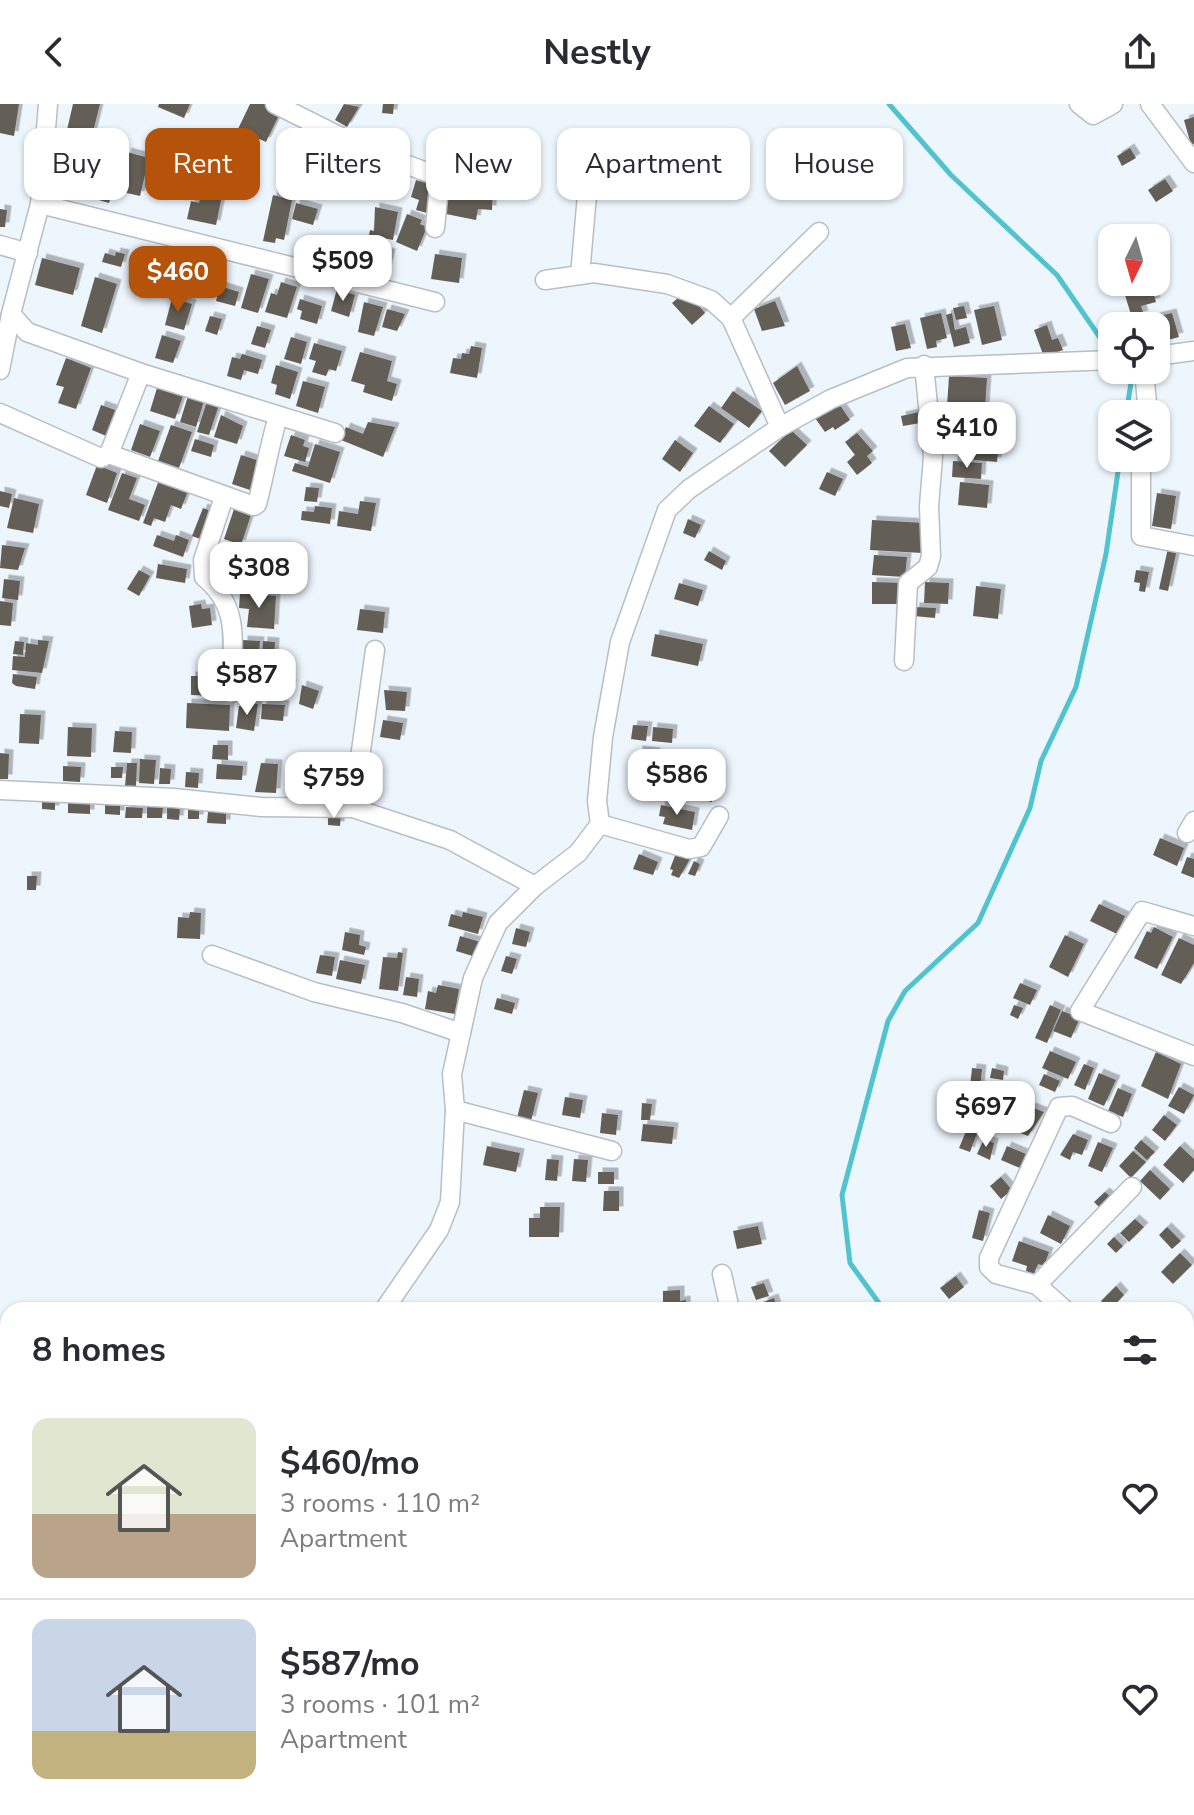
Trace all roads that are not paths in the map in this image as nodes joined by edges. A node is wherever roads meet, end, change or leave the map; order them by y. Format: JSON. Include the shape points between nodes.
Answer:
{"nodes":[{"id":1,"x":48,"y":104,"type":"edge"},
{"id":2,"x":275,"y":104,"type":"edge"},
{"id":3,"x":1079,"y":104,"type":"edge"},
{"id":4,"x":1113,"y":104,"type":"edge"},
{"id":5,"x":1150,"y":104,"type":"edge"},
{"id":6,"x":1194,"y":163,"type":"edge"},
{"id":7,"x":587,"y":200,"type":"edge"},
{"id":8,"x":40,"y":204,"type":"junction"},
{"id":9,"x":435,"y":228,"type":"dead end"},
{"id":10,"x":819,"y":232,"type":"dead end"},
{"id":11,"x":0,"y":245,"type":"edge"},
{"id":12,"x":28,"y":253,"type":"junction"},
{"id":13,"x":580,"y":275,"type":"junction"},
{"id":14,"x":545,"y":280,"type":"dead end"},
{"id":15,"x":435,"y":302,"type":"dead end"},
{"id":16,"x":11,"y":314,"type":"junction"},
{"id":17,"x":731,"y":318,"type":"junction"},
{"id":18,"x":1194,"y":351,"type":"edge"},
{"id":19,"x":1170,"y":354,"type":"edge"},
{"id":20,"x":1098,"y":360,"type":"edge"},
{"id":21,"x":924,"y":365,"type":"junction"},
{"id":22,"x":0,"y":370,"type":"edge"},
{"id":23,"x":141,"y":373,"type":"junction"},
{"id":24,"x":0,"y":413,"type":"edge"},
{"id":25,"x":278,"y":417,"type":"junction"},
{"id":26,"x":780,"y":427,"type":"junction"},
{"id":27,"x":335,"y":433,"type":"dead end"},
{"id":28,"x":109,"y":454,"type":"junction"},
{"id":29,"x":1141,"y":472,"type":"edge"},
{"id":30,"x":224,"y":497,"type":"junction"},
{"id":31,"x":1194,"y":546,"type":"edge"},
{"id":32,"x":375,"y":650,"type":"dead end"},
{"id":33,"x":904,"y":661,"type":"dead end"},
{"id":34,"x":231,"y":693,"type":"dead end"},
{"id":35,"x":0,"y":790,"type":"edge"},
{"id":36,"x":353,"y":808,"type":"junction"},
{"id":37,"x":719,"y":816,"type":"dead end"},
{"id":38,"x":600,"y":824,"type":"junction"},
{"id":39,"x":535,"y":886,"type":"junction"},
{"id":40,"x":1194,"y":926,"type":"edge"},
{"id":41,"x":212,"y":955,"type":"dead end"},
{"id":42,"x":461,"y":1033,"type":"junction"},
{"id":43,"x":1194,"y":1056,"type":"edge"},
{"id":44,"x":455,"y":1110,"type":"junction"},
{"id":45,"x":1111,"y":1123,"type":"dead end"},
{"id":46,"x":612,"y":1151,"type":"dead end"},
{"id":47,"x":1132,"y":1187,"type":"dead end"},
{"id":48,"x":722,"y":1274,"type":"dead end"},
{"id":49,"x":1037,"y":1285,"type":"junction"},
{"id":50,"x":390,"y":1302,"type":"edge"},
{"id":51,"x":728,"y":1302,"type":"edge"},
{"id":52,"x":1056,"y":1302,"type":"edge"}],
"edges":[{"from":1,"to":8,"type":"street"},
{"from":2,"to":9,"type":"street","via":[[365,149],[440,177]]},
{"from":3,"to":4,"type":"street","via":[[1093,115]]},
{"from":5,"to":6,"type":"street"},
{"from":7,"to":13,"type":"street"},
{"from":8,"to":12,"type":"street"},
{"from":8,"to":15,"type":"street"},
{"from":10,"to":17,"type":"street"},
{"from":11,"to":12,"type":"street"},
{"from":12,"to":16,"type":"street"},
{"from":13,"to":14,"type":"street"},
{"from":13,"to":17,"type":"street","via":[[690,290]]},
{"from":16,"to":22,"type":"street"},
{"from":16,"to":23,"type":"street","via":[[27,332]]},
{"from":17,"to":26,"type":"street"},
{"from":18,"to":19,"type":"street"},
{"from":20,"to":21,"type":"street"},
{"from":21,"to":26,"type":"street","via":[[831,399]]},
{"from":21,"to":33,"type":"street","via":[[933,457],[931,556],[928,567],[908,583]]},
{"from":23,"to":25,"type":"street"},
{"from":23,"to":28,"type":"street"},
{"from":24,"to":28,"type":"street","via":[[101,458]]},
{"from":25,"to":27,"type":"street"},
{"from":25,"to":30,"type":"street","via":[[257,504]]},
{"from":26,"to":38,"type":"street","via":[[667,510],[620,642],[603,737]]},
{"from":28,"to":30,"type":"street"},
{"from":29,"to":31,"type":"street","via":[[1141,536]]},
{"from":30,"to":34,"type":"street","via":[[203,560],[204,577],[221,590],[231,608]]},
{"from":32,"to":36,"type":"street"},
{"from":35,"to":36,"type":"street"},
{"from":36,"to":39,"type":"street","via":[[450,840]]},
{"from":37,"to":38,"type":"street","via":[[701,847],[689,849]]},
{"from":38,"to":39,"type":"street","via":[[578,853]]},
{"from":39,"to":42,"type":"street","via":[[498,923],[473,978]]},
{"from":40,"to":43,"type":"street","via":[[1142,911],[1080,1011]]},
{"from":41,"to":42,"type":"street","via":[[314,992]]},
{"from":42,"to":44,"type":"street","via":[[452,1074]]},
{"from":44,"to":46,"type":"street"},
{"from":44,"to":50,"type":"street","via":[[450,1202],[439,1230]]},
{"from":45,"to":49,"type":"street","via":[[1072,1106],[1059,1107],[992,1248],[989,1267],[996,1274]]},
{"from":47,"to":49,"type":"street"},
{"from":48,"to":51,"type":"street"},
{"from":49,"to":52,"type":"street"}]}
